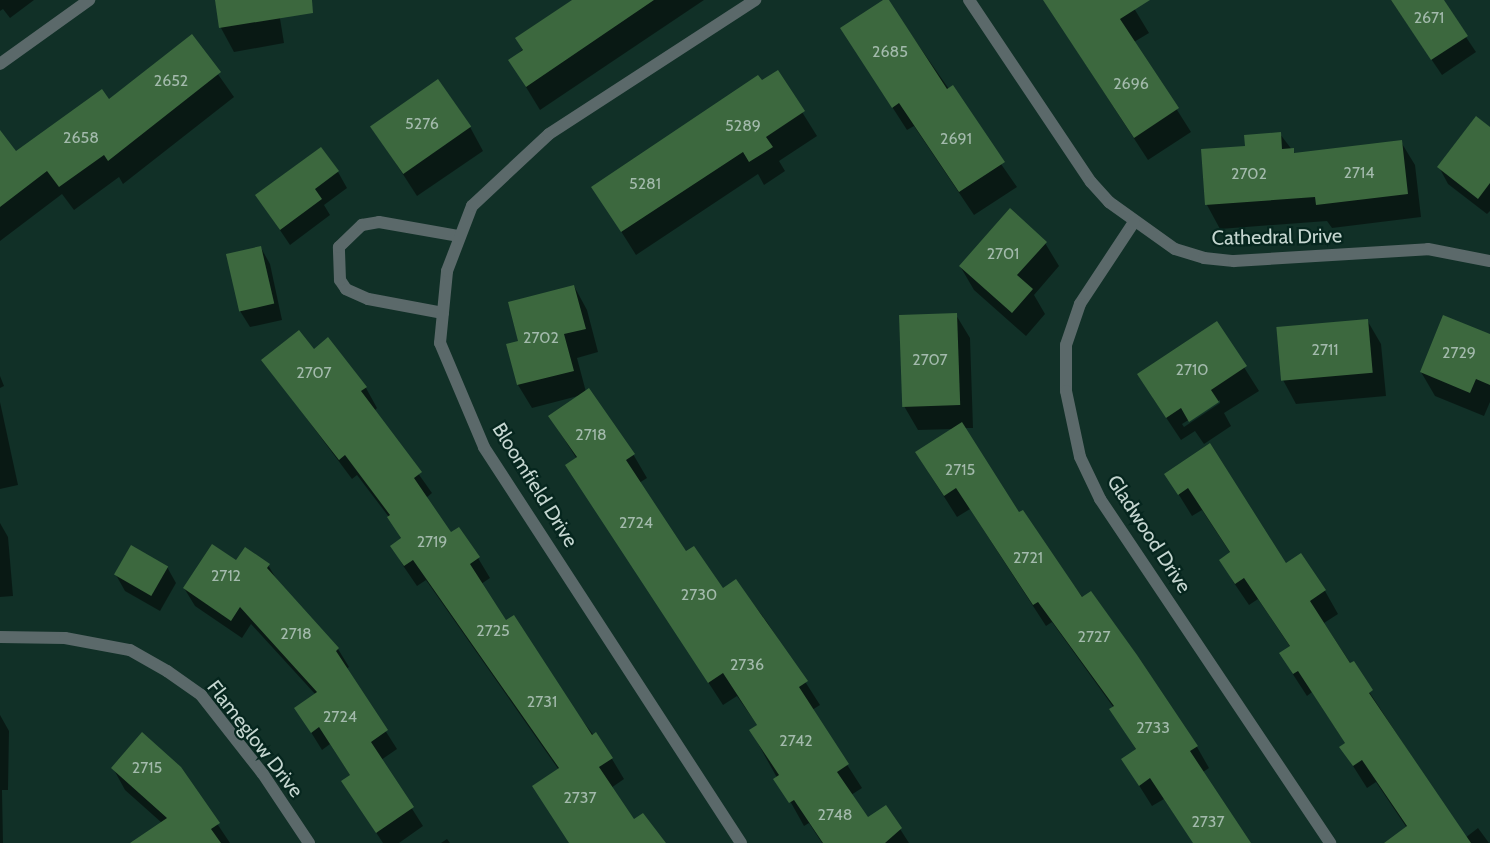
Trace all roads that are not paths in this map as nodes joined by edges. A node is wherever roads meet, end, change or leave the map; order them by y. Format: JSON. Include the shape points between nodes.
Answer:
{"nodes":[{"id":1,"x":89,"y":0,"type":"edge"},
{"id":2,"x":755,"y":0,"type":"edge"},
{"id":3,"x":969,"y":0,"type":"edge"},
{"id":4,"x":0,"y":64,"type":"edge"},
{"id":5,"x":1134,"y":222,"type":"junction"},
{"id":6,"x":458,"y":236,"type":"junction"},
{"id":7,"x":1490,"y":261,"type":"edge"},
{"id":8,"x":443,"y":313,"type":"junction"},
{"id":9,"x":0,"y":637,"type":"edge"},
{"id":10,"x":309,"y":843,"type":"edge"},
{"id":11,"x":741,"y":843,"type":"edge"},
{"id":12,"x":1330,"y":843,"type":"edge"}],
"edges":[{"from":1,"to":4,"type":"street"},
{"from":2,"to":6,"type":"street","name":"Bloomfield Drive","via":[[549,134],[472,206]]},
{"from":3,"to":5,"type":"street","name":"Cathedral Drive","via":[[1091,182]]},
{"from":5,"to":7,"type":"street","name":"Cathedral Drive","via":[[1174,249],[1204,258],[1234,261],[1428,249]]},
{"from":5,"to":12,"type":"street","name":"Gladwood Drive","via":[[1080,304],[1066,345],[1066,391],[1080,457],[1100,499]]},
{"from":6,"to":8,"type":"street","name":"Bloomfield Drive","via":[[447,271]]},
{"from":6,"to":8,"type":"street","via":[[379,222],[362,225],[339,247],[340,280],[346,289],[368,299]]},
{"from":8,"to":11,"type":"street","name":"Bloomfield Drive","via":[[440,343],[484,447]]},
{"from":9,"to":10,"type":"street","name":"Flameglow Drive","via":[[65,638],[130,650],[201,695],[263,774]]}]}
